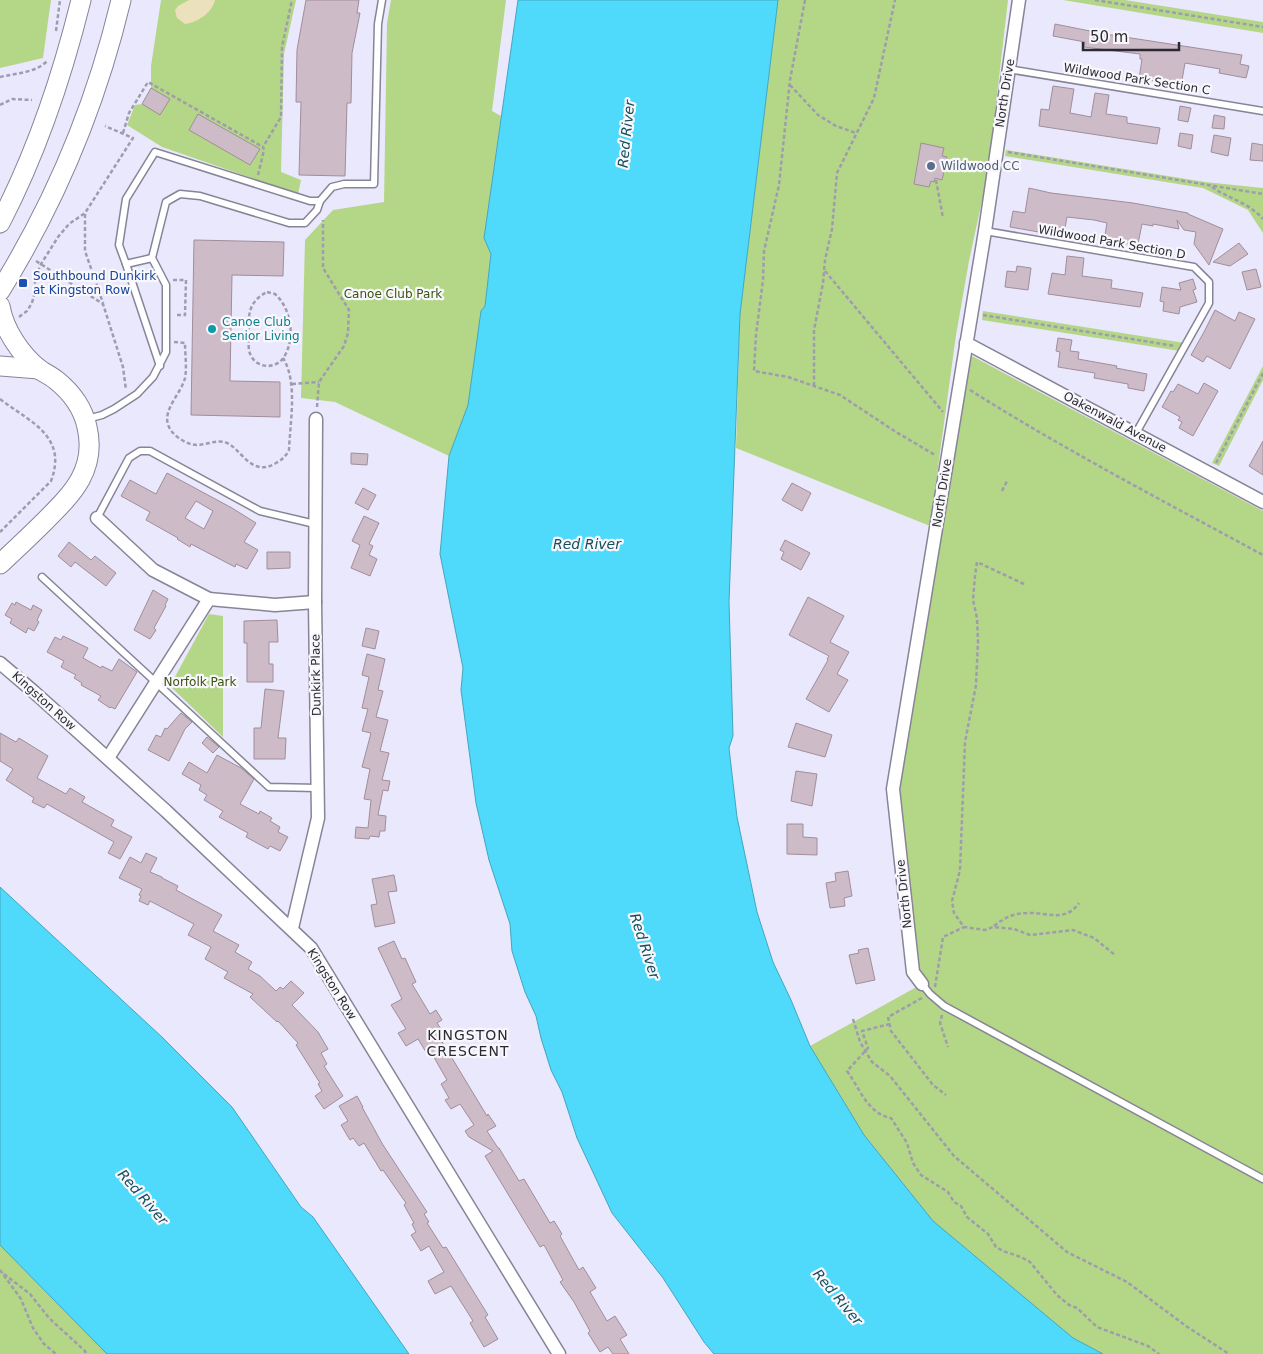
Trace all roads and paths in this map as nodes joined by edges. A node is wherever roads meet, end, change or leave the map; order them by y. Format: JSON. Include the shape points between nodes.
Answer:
{"nodes":[{"id":1,"x":60,"y":0,"type":"edge"},
{"id":2,"x":80,"y":0,"type":"edge"},
{"id":3,"x":121,"y":0,"type":"edge"},
{"id":4,"x":292,"y":0,"type":"edge"},
{"id":5,"x":382,"y":0,"type":"edge"},
{"id":6,"x":805,"y":0,"type":"edge"},
{"id":7,"x":895,"y":0,"type":"edge"},
{"id":8,"x":1019,"y":0,"type":"edge"},
{"id":9,"x":1095,"y":0,"type":"edge"},
{"id":10,"x":1263,"y":27,"type":"edge"},
{"id":11,"x":55,"y":34,"type":"dead end"},
{"id":12,"x":48,"y":60,"type":"dead end"},
{"id":13,"x":1008,"y":69,"type":"junction"},
{"id":14,"x":0,"y":77,"type":"edge"},
{"id":15,"x":790,"y":85,"type":"junction"},
{"id":16,"x":32,"y":100,"type":"dead end"},
{"id":17,"x":0,"y":105,"type":"edge"},
{"id":18,"x":1263,"y":110,"type":"edge"},
{"id":19,"x":105,"y":126,"type":"dead end"},
{"id":20,"x":123,"y":133,"type":"junction"},
{"id":21,"x":856,"y":133,"type":"junction"},
{"id":22,"x":262,"y":147,"type":"junction"},
{"id":23,"x":996,"y":150,"type":"junction"},
{"id":24,"x":936,"y":180,"type":"dead end"},
{"id":25,"x":256,"y":184,"type":"junction"},
{"id":26,"x":1210,"y":186,"type":"junction"},
{"id":27,"x":1263,"y":194,"type":"edge"},
{"id":28,"x":320,"y":201,"type":"junction"},
{"id":29,"x":85,"y":213,"type":"junction"},
{"id":30,"x":943,"y":218,"type":"dead end"},
{"id":31,"x":1263,"y":219,"type":"edge"},
{"id":32,"x":323,"y":220,"type":"dead end"},
{"id":33,"x":0,"y":223,"type":"edge"},
{"id":34,"x":985,"y":231,"type":"junction"},
{"id":35,"x":23,"y":254,"type":"junction"},
{"id":36,"x":152,"y":258,"type":"junction"},
{"id":37,"x":41,"y":264,"type":"junction"},
{"id":38,"x":126,"y":264,"type":"junction"},
{"id":39,"x":824,"y":270,"type":"junction"},
{"id":40,"x":166,"y":285,"type":"junction"},
{"id":41,"x":0,"y":291,"type":"edge"},
{"id":42,"x":104,"y":304,"type":"junction"},
{"id":43,"x":0,"y":306,"type":"edge"},
{"id":44,"x":971,"y":313,"type":"junction"},
{"id":45,"x":173,"y":315,"type":"dead end"},
{"id":46,"x":6,"y":328,"type":"junction"},
{"id":47,"x":173,"y":333,"type":"dead end"},
{"id":48,"x":966,"y":343,"type":"junction"},
{"id":49,"x":1184,"y":347,"type":"junction"},
{"id":50,"x":284,"y":358,"type":"junction"},
{"id":51,"x":0,"y":366,"type":"edge"},
{"id":52,"x":160,"y":366,"type":"junction"},
{"id":53,"x":38,"y":369,"type":"junction"},
{"id":54,"x":1263,"y":374,"type":"edge"},
{"id":55,"x":319,"y":382,"type":"junction"},
{"id":56,"x":292,"y":384,"type":"junction"},
{"id":57,"x":960,"y":384,"type":"junction"},
{"id":58,"x":814,"y":386,"type":"junction"},
{"id":59,"x":0,"y":399,"type":"edge"},
{"id":60,"x":126,"y":403,"type":"junction"},
{"id":61,"x":86,"y":419,"type":"junction"},
{"id":62,"x":316,"y":419,"type":"joint"},
{"id":63,"x":954,"y":424,"type":"junction"},
{"id":64,"x":1136,"y":434,"type":"junction"},
{"id":65,"x":947,"y":462,"type":"junction"},
{"id":66,"x":1210,"y":474,"type":"junction"},
{"id":67,"x":1007,"y":481,"type":"dead end"},
{"id":68,"x":1002,"y":491,"type":"dead end"},
{"id":69,"x":1263,"y":502,"type":"edge"},
{"id":70,"x":97,"y":518,"type":"joint"},
{"id":71,"x":315,"y":524,"type":"junction"},
{"id":72,"x":0,"y":532,"type":"edge"},
{"id":73,"x":1263,"y":555,"type":"edge"},
{"id":74,"x":0,"y":564,"type":"edge"},
{"id":75,"x":42,"y":578,"type":"dead end"},
{"id":76,"x":1024,"y":584,"type":"dead end"},
{"id":77,"x":209,"y":599,"type":"junction"},
{"id":78,"x":315,"y":602,"type":"junction"},
{"id":79,"x":0,"y":663,"type":"edge"},
{"id":80,"x":156,"y":682,"type":"junction"},
{"id":81,"x":108,"y":758,"type":"junction"},
{"id":82,"x":318,"y":788,"type":"junction"},
{"id":83,"x":1079,"y":902,"type":"dead end"},
{"id":84,"x":964,"y":927,"type":"junction"},
{"id":85,"x":993,"y":927,"type":"junction"},
{"id":86,"x":292,"y":928,"type":"junction"},
{"id":87,"x":1115,"y":955,"type":"dead end"},
{"id":88,"x":926,"y":989,"type":"junction"},
{"id":89,"x":944,"y":1006,"type":"junction"},
{"id":90,"x":853,"y":1019,"type":"dead end"},
{"id":91,"x":890,"y":1024,"type":"junction"},
{"id":92,"x":948,"y":1047,"type":"dead end"},
{"id":93,"x":865,"y":1051,"type":"junction"},
{"id":94,"x":946,"y":1095,"type":"dead end"},
{"id":95,"x":1263,"y":1179,"type":"edge"},
{"id":96,"x":0,"y":1270,"type":"edge"},
{"id":97,"x":4,"y":1274,"type":"junction"},
{"id":98,"x":56,"y":1354,"type":"edge"},
{"id":99,"x":86,"y":1354,"type":"edge"},
{"id":100,"x":559,"y":1354,"type":"edge"},
{"id":101,"x":1159,"y":1354,"type":"edge"},
{"id":102,"x":1229,"y":1354,"type":"edge"}],
"edges":[{"from":1,"to":11,"type":"path"},
{"from":2,"to":33,"type":"main road","via":[[48,114]]},
{"from":3,"to":35,"type":"main road","via":[[83,127],[57,188]]},
{"from":4,"to":22,"type":"path","via":[[282,47],[281,118]]},
{"from":5,"to":28,"type":"lane","via":[[378,24],[374,184],[332,187]]},
{"from":6,"to":15,"type":"path"},
{"from":7,"to":21,"type":"path","via":[[874,98]]},
{"from":8,"to":13,"type":"street","name":"North Drive"},
{"from":9,"to":10,"type":"path"},
{"from":12,"to":14,"type":"path","via":[[43,66]]},
{"from":13,"to":18,"type":"lane","name":"Wildwood Park Section C"},
{"from":13,"to":23,"type":"street","name":"North Drive"},
{"from":15,"to":21,"type":"path","via":[[818,115]]},
{"from":15,"to":58,"type":"path","via":[[780,185],[764,251],[754,371]]},
{"from":16,"to":17,"type":"path","via":[[12,99]]},
{"from":19,"to":20,"type":"path"},
{"from":20,"to":22,"type":"path","via":[[129,113],[148,82]]},
{"from":20,"to":29,"type":"path","via":[[133,138]]},
{"from":21,"to":39,"type":"path","via":[[837,173]]},
{"from":22,"to":25,"type":"path"},
{"from":23,"to":26,"type":"path"},
{"from":23,"to":34,"type":"street","name":"North Drive"},
{"from":24,"to":30,"type":"path"},
{"from":25,"to":28,"type":"lane","via":[[310,201]]},
{"from":25,"to":38,"type":"lane","via":[[155,152],[126,199],[119,245]]},
{"from":26,"to":27,"type":"path"},
{"from":26,"to":31,"type":"path","via":[[1239,200]]},
{"from":28,"to":36,"type":"lane","via":[[317,210],[305,223],[290,224],[200,196],[180,194],[166,202]]},
{"from":29,"to":37,"type":"path","via":[[69,224]]},
{"from":29,"to":42,"type":"path","via":[[86,251]]},
{"from":32,"to":55,"type":"path","via":[[323,268],[349,310],[344,346]]},
{"from":34,"to":44,"type":"street","name":"North Drive"},
{"from":34,"to":49,"type":"lane","name":"Wildwood Park Section D","via":[[1194,267],[1209,282],[1208,302]]},
{"from":35,"to":37,"type":"path"},
{"from":35,"to":41,"type":"main road"},
{"from":36,"to":38,"type":"lane"},
{"from":36,"to":40,"type":"lane"},
{"from":37,"to":42,"type":"path"},
{"from":37,"to":46,"type":"path","via":[[32,303]]},
{"from":38,"to":52,"type":"lane"},
{"from":39,"to":58,"type":"path","via":[[814,330]]},
{"from":39,"to":63,"type":"path"},
{"from":40,"to":45,"type":"path","via":[[172,280],[186,280],[185,315]]},
{"from":40,"to":52,"type":"lane","via":[[166,352]]},
{"from":42,"to":60,"type":"path","via":[[123,367]]},
{"from":43,"to":46,"type":"main road"},
{"from":44,"to":48,"type":"street","name":"North Drive"},
{"from":44,"to":49,"type":"path"},
{"from":46,"to":53,"type":"main road"},
{"from":47,"to":56,"type":"path","via":[[173,342],[185,343],[185,377],[168,411],[167,420],[169,428],[187,442],[197,445],[222,441],[257,466],[274,465],[289,450]]},
{"from":48,"to":57,"type":"street","name":"North Drive"},
{"from":48,"to":64,"type":"street","name":"Oakenwald Avenue"},
{"from":49,"to":64,"type":"lane","name":"Wildwood Park Section D"},
{"from":50,"to":50,"type":"path","via":[[290,329],[286,308],[275,294],[267,292],[252,304],[249,351],[256,363],[265,366],[275,365]]},
{"from":50,"to":56,"type":"path"},
{"from":51,"to":53,"type":"main road"},
{"from":52,"to":60,"type":"lane","via":[[146,386]]},
{"from":53,"to":61,"type":"main road","via":[[68,392]]},
{"from":54,"to":66,"type":"path"},
{"from":55,"to":56,"type":"path"},
{"from":55,"to":62,"type":"path"},
{"from":57,"to":63,"type":"street","name":"North Drive"},
{"from":57,"to":73,"type":"path","via":[[1092,462]]},
{"from":58,"to":65,"type":"path","via":[[840,395]]},
{"from":59,"to":72,"type":"path","via":[[43,431],[56,454],[51,481]]},
{"from":60,"to":61,"type":"lane"},
{"from":61,"to":74,"type":"main road","via":[[90,442],[82,478],[72,494]]},
{"from":62,"to":71,"type":"street","name":"Dunkirk Place"},
{"from":63,"to":65,"type":"street","name":"North Drive"},
{"from":64,"to":66,"type":"street","name":"Oakenwald Avenue"},
{"from":65,"to":88,"type":"street","name":"North Drive","via":[[894,789],[913,972]]},
{"from":66,"to":69,"type":"street","name":"Oakenwald Avenue"},
{"from":67,"to":68,"type":"path"},
{"from":70,"to":71,"type":"lane","via":[[129,458],[140,450],[150,451],[260,511]]},
{"from":70,"to":77,"type":"street","via":[[153,570]]},
{"from":71,"to":78,"type":"street","name":"Dunkirk Place"},
{"from":75,"to":80,"type":"lane"},
{"from":76,"to":84,"type":"path","via":[[978,562],[974,576],[978,641],[976,685],[965,742],[960,870],[952,901],[954,914]]},
{"from":77,"to":78,"type":"street","via":[[275,606]]},
{"from":77,"to":80,"type":"street"},
{"from":78,"to":82,"type":"street","name":"Dunkirk Place"},
{"from":79,"to":81,"type":"street","name":"Kingston Row"},
{"from":80,"to":81,"type":"street"},
{"from":80,"to":82,"type":"lane","via":[[270,787]]},
{"from":81,"to":86,"type":"street","name":"Kingston Row"},
{"from":82,"to":86,"type":"street","name":"Dunkirk Place","via":[[318,818]]},
{"from":83,"to":85,"type":"path","via":[[1074,911],[1064,915],[1027,913],[1006,917]]},
{"from":84,"to":85,"type":"path","via":[[985,930]]},
{"from":84,"to":88,"type":"path","via":[[944,937],[935,991]]},
{"from":85,"to":87,"type":"path","via":[[1014,928],[1030,935],[1072,930],[1094,938]]},
{"from":86,"to":100,"type":"street","name":"Kingston Row","via":[[311,948]]},
{"from":88,"to":89,"type":"lane"},
{"from":88,"to":91,"type":"path","via":[[888,1017]]},
{"from":89,"to":92,"type":"path","via":[[940,1023]]},
{"from":89,"to":95,"type":"lane"},
{"from":90,"to":93,"type":"path"},
{"from":91,"to":93,"type":"path","via":[[862,1031],[868,1048]]},
{"from":91,"to":94,"type":"path","via":[[891,1032],[933,1085]]},
{"from":93,"to":101,"type":"path","via":[[847,1072],[874,1110],[891,1118],[921,1175],[948,1192],[967,1217],[988,1234],[996,1247],[1030,1262],[1057,1295],[1097,1327],[1148,1346]]},
{"from":93,"to":102,"type":"path","via":[[872,1062],[890,1076],[954,1156],[1067,1252],[1127,1282]]},
{"from":96,"to":97,"type":"path"},
{"from":97,"to":98,"type":"path","via":[[21,1299],[33,1328]]},
{"from":97,"to":99,"type":"path","via":[[30,1294]]}]}
